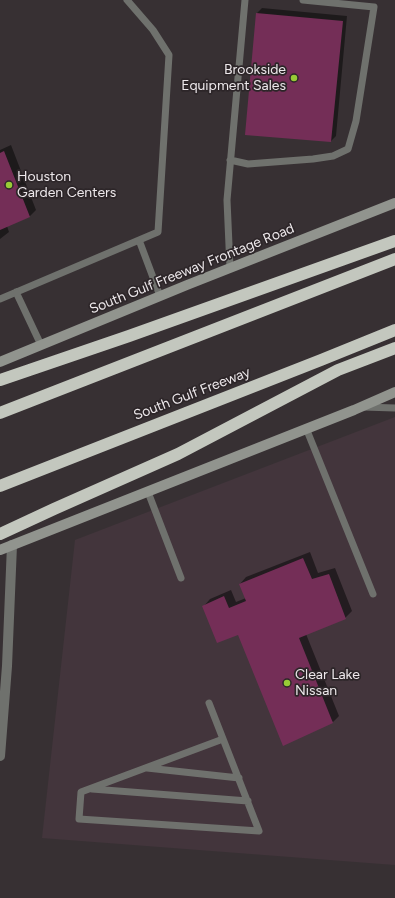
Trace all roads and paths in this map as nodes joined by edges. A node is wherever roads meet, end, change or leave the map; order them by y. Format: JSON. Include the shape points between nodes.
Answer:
{"nodes":[{"id":1,"x":127,"y":0,"type":"edge"},
{"id":2,"x":245,"y":0,"type":"edge"},
{"id":3,"x":303,"y":0,"type":"edge"},
{"id":4,"x":375,"y":3,"type":"edge"},
{"id":5,"x":230,"y":160,"type":"junction"},
{"id":6,"x":395,"y":203,"type":"edge"},
{"id":7,"x":139,"y":240,"type":"junction"},
{"id":8,"x":395,"y":241,"type":"edge"},
{"id":9,"x":395,"y":260,"type":"edge"},
{"id":10,"x":230,"y":268,"type":"junction"},
{"id":11,"x":16,"y":292,"type":"junction"},
{"id":12,"x":160,"y":296,"type":"junction"},
{"id":13,"x":0,"y":299,"type":"edge"},
{"id":14,"x":395,"y":330,"type":"edge"},
{"id":15,"x":41,"y":345,"type":"junction"},
{"id":16,"x":395,"y":348,"type":"edge"},
{"id":17,"x":0,"y":362,"type":"edge"},
{"id":18,"x":0,"y":380,"type":"edge"},
{"id":19,"x":395,"y":392,"type":"edge"},
{"id":20,"x":361,"y":407,"type":"junction"},
{"id":21,"x":395,"y":408,"type":"edge"},
{"id":22,"x":0,"y":413,"type":"edge"},
{"id":23,"x":306,"y":428,"type":"junction"},
{"id":24,"x":0,"y":486,"type":"edge"},
{"id":25,"x":148,"y":492,"type":"junction"},
{"id":26,"x":0,"y":534,"type":"edge"},
{"id":27,"x":12,"y":545,"type":"junction"},
{"id":28,"x":0,"y":550,"type":"edge"},
{"id":29,"x":181,"y":578,"type":"dead end"},
{"id":30,"x":373,"y":594,"type":"dead end"},
{"id":31,"x":209,"y":703,"type":"dead end"},
{"id":32,"x":223,"y":739,"type":"junction"},
{"id":33,"x":0,"y":756,"type":"edge"},
{"id":34,"x":146,"y":767,"type":"junction"},
{"id":35,"x":239,"y":778,"type":"junction"},
{"id":36,"x":90,"y":788,"type":"junction"},
{"id":37,"x":248,"y":801,"type":"junction"}],
"edges":[{"from":1,"to":7,"type":"lane","via":[[153,30],[169,54],[158,232]]},
{"from":2,"to":5,"type":"lane"},
{"from":3,"to":4,"type":"lane"},
{"from":4,"to":5,"type":"lane","via":[[356,121],[348,148],[333,156],[313,159],[248,164]]},
{"from":5,"to":10,"type":"lane","via":[[227,200]]},
{"from":6,"to":10,"type":"main road","name":"South Gulf Freeway Frontage Road"},
{"from":7,"to":11,"type":"lane"},
{"from":7,"to":12,"type":"lane"},
{"from":8,"to":18,"type":"highway"},
{"from":9,"to":22,"type":"highway"},
{"from":10,"to":12,"type":"main road","name":"South Gulf Freeway Frontage Road"},
{"from":11,"to":13,"type":"lane"},
{"from":11,"to":15,"type":"lane"},
{"from":12,"to":15,"type":"main road","name":"South Gulf Freeway Frontage Road"},
{"from":14,"to":24,"type":"highway","name":"South Gulf Freeway"},
{"from":15,"to":17,"type":"main road","name":"South Gulf Freeway Frontage Road"},
{"from":16,"to":26,"type":"highway","via":[[338,370],[178,454]]},
{"from":19,"to":20,"type":"main road"},
{"from":20,"to":21,"type":"lane"},
{"from":20,"to":23,"type":"main road"},
{"from":23,"to":25,"type":"main road"},
{"from":23,"to":30,"type":"lane"},
{"from":25,"to":27,"type":"main road"},
{"from":25,"to":29,"type":"lane"},
{"from":27,"to":28,"type":"main road"},
{"from":27,"to":33,"type":"street"},
{"from":31,"to":32,"type":"lane"},
{"from":32,"to":34,"type":"lane"},
{"from":32,"to":35,"type":"lane"},
{"from":34,"to":35,"type":"lane"},
{"from":34,"to":36,"type":"lane"},
{"from":35,"to":37,"type":"lane"},
{"from":36,"to":37,"type":"lane"},
{"from":36,"to":37,"type":"lane","via":[[81,792],[79,819],[259,831]]}]}
